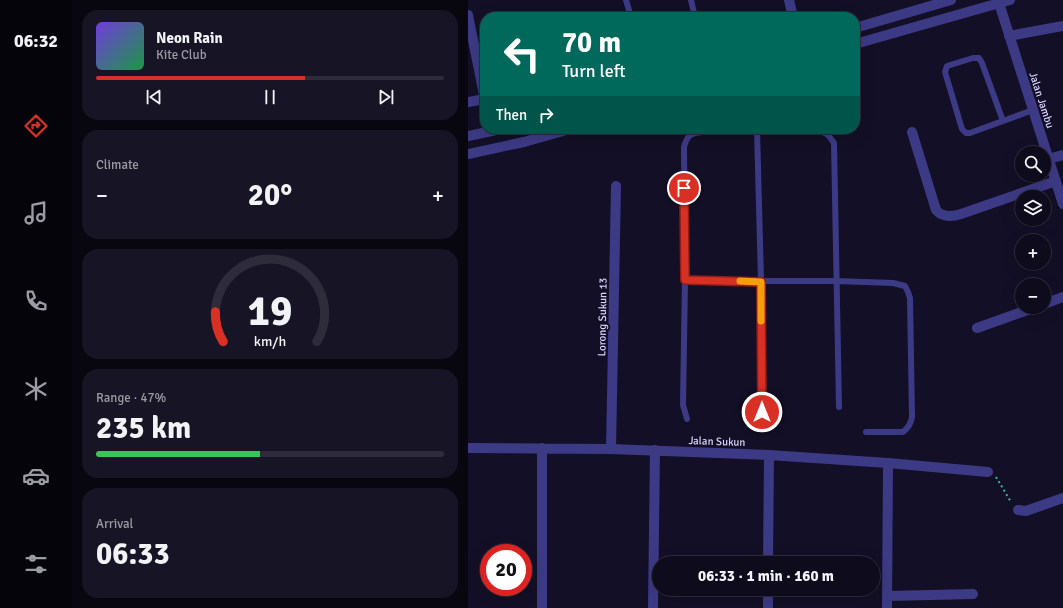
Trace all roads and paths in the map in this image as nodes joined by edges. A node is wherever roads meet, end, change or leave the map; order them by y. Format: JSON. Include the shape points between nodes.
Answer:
{"nodes":[{"id":1,"x":626,"y":0,"type":"edge"},
{"id":2,"x":691,"y":0,"type":"edge"},
{"id":3,"x":789,"y":0,"type":"edge"},
{"id":4,"x":951,"y":0,"type":"edge"},
{"id":5,"x":1010,"y":0,"type":"edge"},
{"id":6,"x":999,"y":3,"type":"junction"},
{"id":7,"x":630,"y":12,"type":"edge"},
{"id":8,"x":694,"y":12,"type":"edge"},
{"id":9,"x":792,"y":12,"type":"edge"},
{"id":10,"x":468,"y":15,"type":"edge"},
{"id":11,"x":1063,"y":26,"type":"edge"},
{"id":12,"x":860,"y":27,"type":"edge"},
{"id":13,"x":1009,"y":36,"type":"junction"},
{"id":14,"x":860,"y":43,"type":"edge"},
{"id":15,"x":480,"y":75,"type":"edge"},
{"id":16,"x":480,"y":101,"type":"edge"},
{"id":17,"x":468,"y":102,"type":"edge"},
{"id":18,"x":1033,"y":110,"type":"junction"},
{"id":19,"x":1003,"y":121,"type":"junction"},
{"id":20,"x":912,"y":132,"type":"dead end"},
{"id":21,"x":480,"y":133,"type":"edge"},
{"id":22,"x":552,"y":134,"type":"edge"},
{"id":23,"x":692,"y":134,"type":"edge"},
{"id":24,"x":758,"y":134,"type":"edge"},
{"id":25,"x":828,"y":134,"type":"edge"},
{"id":26,"x":468,"y":136,"type":"edge"},
{"id":27,"x":1044,"y":146,"type":"edge"},
{"id":28,"x":468,"y":154,"type":"edge"},
{"id":29,"x":1063,"y":155,"type":"edge"},
{"id":30,"x":1051,"y":158,"type":"edge"},
{"id":31,"x":1051,"y":167,"type":"edge"},
{"id":32,"x":1056,"y":181,"type":"junction"},
{"id":33,"x":616,"y":186,"type":"dead end"},
{"id":34,"x":1063,"y":204,"type":"edge"},
{"id":35,"x":685,"y":280,"type":"junction"},
{"id":36,"x":836,"y":281,"type":"junction"},
{"id":37,"x":761,"y":282,"type":"junction"},
{"id":38,"x":1063,"y":297,"type":"edge"},
{"id":39,"x":1051,"y":301,"type":"edge"},
{"id":40,"x":1016,"y":314,"type":"edge"},
{"id":41,"x":977,"y":328,"type":"dead end"},
{"id":42,"x":839,"y":408,"type":"dead end"},
{"id":43,"x":762,"y":412,"type":"dead end"},
{"id":44,"x":686,"y":419,"type":"dead end"},
{"id":45,"x":866,"y":432,"type":"dead end"},
{"id":46,"x":468,"y":448,"type":"edge"},
{"id":47,"x":542,"y":448,"type":"junction"},
{"id":48,"x":611,"y":449,"type":"junction"},
{"id":49,"x":654,"y":450,"type":"junction"},
{"id":50,"x":769,"y":454,"type":"junction"},
{"id":51,"x":888,"y":463,"type":"junction"},
{"id":52,"x":988,"y":472,"type":"joint"},
{"id":53,"x":1063,"y":498,"type":"edge"},
{"id":54,"x":1018,"y":510,"type":"joint"},
{"id":55,"x":768,"y":556,"type":"edge"},
{"id":56,"x":973,"y":594,"type":"dead end"},
{"id":57,"x":768,"y":596,"type":"edge"},
{"id":58,"x":887,"y":596,"type":"junction"},
{"id":59,"x":542,"y":608,"type":"edge"},
{"id":60,"x":653,"y":608,"type":"edge"},
{"id":61,"x":768,"y":608,"type":"edge"},
{"id":62,"x":887,"y":608,"type":"edge"}],
"edges":[{"from":1,"to":7,"type":"lane"},
{"from":2,"to":8,"type":"lane"},
{"from":3,"to":9,"type":"street"},
{"from":4,"to":12,"type":"street"},
{"from":5,"to":6,"type":"street"},
{"from":6,"to":13,"type":"street","name":"Jalan Jambu"},
{"from":6,"to":14,"type":"street"},
{"from":10,"to":15,"type":"street"},
{"from":11,"to":13,"type":"street"},
{"from":13,"to":18,"type":"street","name":"Jalan Jambu"},
{"from":16,"to":17,"type":"street"},
{"from":18,"to":19,"type":"lane"},
{"from":18,"to":27,"type":"street","name":"Jalan Jambu"},
{"from":19,"to":19,"type":"lane","via":[[966,133],[962,129],[945,72],[947,66],[979,58]]},
{"from":20,"to":32,"type":"street","via":[[936,210],[943,215],[961,214]]},
{"from":21,"to":26,"type":"street"},
{"from":22,"to":28,"type":"street"},
{"from":23,"to":35,"type":"lane","via":[[686,138],[684,147]]},
{"from":24,"to":37,"type":"lane"},
{"from":25,"to":36,"type":"lane","via":[[834,143]]},
{"from":29,"to":30,"type":"street"},
{"from":31,"to":32,"type":"street","name":"Jalan Jambu"},
{"from":32,"to":34,"type":"street","name":"Jalan Jambu"},
{"from":33,"to":48,"type":"street","name":"Lorong Sukun 13"},
{"from":35,"to":37,"type":"lane"},
{"from":35,"to":44,"type":"lane","via":[[683,405]]},
{"from":36,"to":37,"type":"lane"},
{"from":36,"to":42,"type":"lane"},
{"from":36,"to":45,"type":"lane","via":[[900,284],[905,286],[910,298],[911,423],[903,432]]},
{"from":37,"to":43,"type":"lane"},
{"from":38,"to":39,"type":"street"},
{"from":40,"to":41,"type":"street"},
{"from":46,"to":47,"type":"street","name":"Jalan Sukun"},
{"from":47,"to":48,"type":"street","name":"Jalan Sukun"},
{"from":47,"to":59,"type":"street"},
{"from":48,"to":49,"type":"street","name":"Jalan Sukun"},
{"from":49,"to":50,"type":"street","name":"Jalan Sukun"},
{"from":49,"to":60,"type":"street"},
{"from":50,"to":51,"type":"street","name":"Jalan Sukun"},
{"from":50,"to":55,"type":"street"},
{"from":51,"to":52,"type":"street","name":"Jalan Sukun"},
{"from":51,"to":58,"type":"street"},
{"from":52,"to":54,"type":"path","via":[[996,478]]},
{"from":53,"to":54,"type":"street","via":[[1026,511]]},
{"from":56,"to":58,"type":"street"},
{"from":57,"to":61,"type":"street"},
{"from":58,"to":62,"type":"street"}]}
